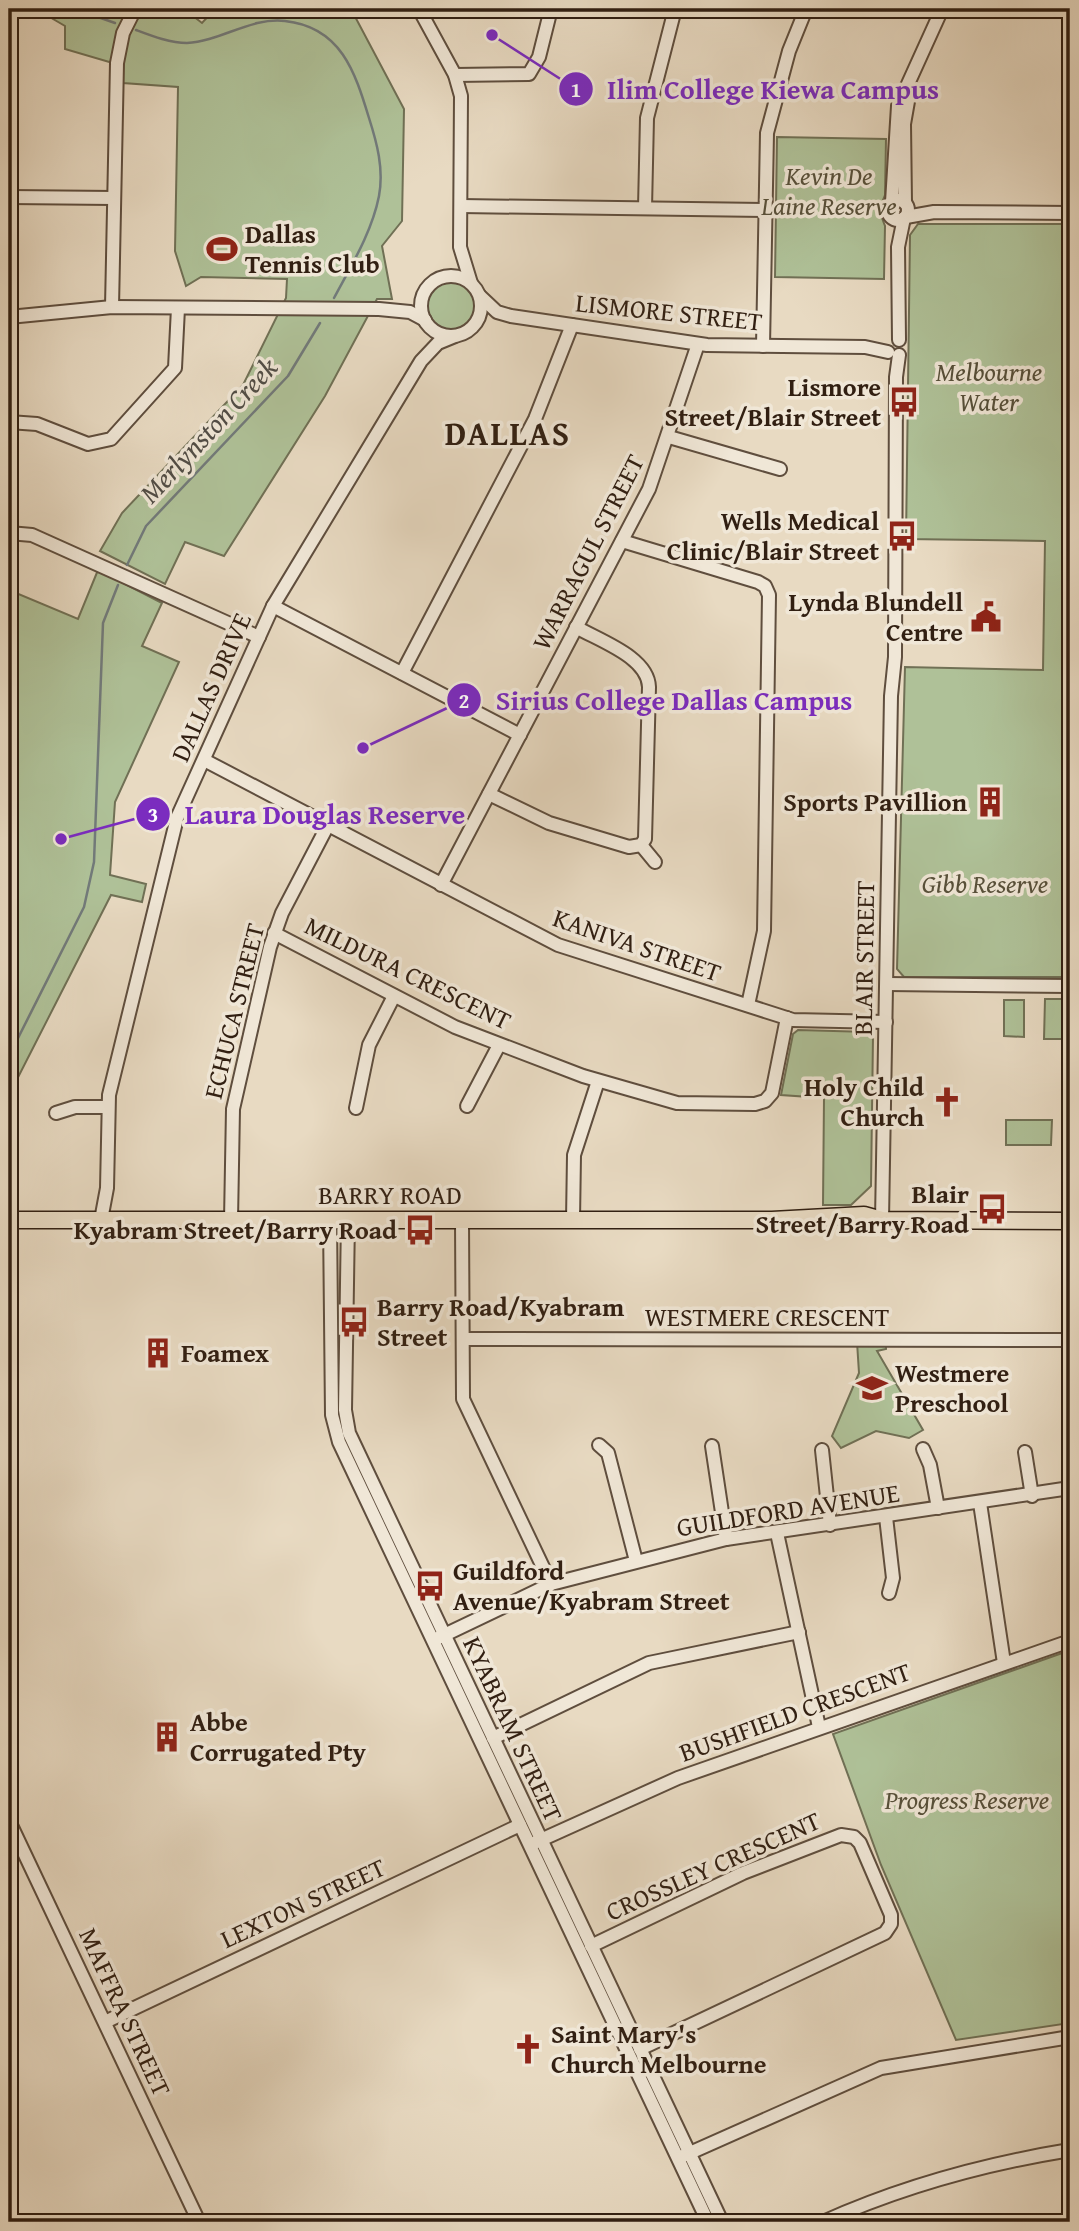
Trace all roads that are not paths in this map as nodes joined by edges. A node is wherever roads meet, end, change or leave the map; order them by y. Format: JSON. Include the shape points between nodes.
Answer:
{"nodes":[{"id":1,"x":135,"y":9,"type":"edge"},
{"id":2,"x":419,"y":9,"type":"edge"},
{"id":3,"x":551,"y":9,"type":"edge"},
{"id":4,"x":675,"y":9,"type":"edge"},
{"id":5,"x":806,"y":9,"type":"edge"},
{"id":6,"x":940,"y":10,"type":"edge"},
{"id":7,"x":11,"y":57,"type":"dead end"},
{"id":8,"x":455,"y":75,"type":"junction"},
{"id":9,"x":9,"y":197,"type":"edge"},
{"id":10,"x":114,"y":198,"type":"junction"},
{"id":11,"x":461,"y":206,"type":"junction"},
{"id":12,"x":645,"y":208,"type":"junction"},
{"id":13,"x":765,"y":210,"type":"junction"},
{"id":14,"x":901,"y":211,"type":"junction"},
{"id":15,"x":1070,"y":213,"type":"edge"},
{"id":16,"x":460,"y":247,"type":"junction"},
{"id":17,"x":438,"y":279,"type":"junction"},
{"id":18,"x":471,"y":282,"type":"junction"},
{"id":19,"x":424,"y":293,"type":"junction"},
{"id":20,"x":480,"y":296,"type":"junction"},
{"id":21,"x":112,"y":307,"type":"junction"},
{"id":22,"x":178,"y":308,"type":"junction"},
{"id":23,"x":379,"y":309,"type":"junction"},
{"id":24,"x":512,"y":316,"type":"junction"},
{"id":25,"x":9,"y":317,"type":"edge"},
{"id":26,"x":425,"y":321,"type":"junction"},
{"id":27,"x":475,"y":324,"type":"junction"},
{"id":28,"x":572,"y":325,"type":"junction"},
{"id":29,"x":455,"y":336,"type":"junction"},
{"id":30,"x":698,"y":344,"type":"junction"},
{"id":31,"x":763,"y":346,"type":"junction"},
{"id":32,"x":893,"y":348,"type":"junction"},
{"id":33,"x":421,"y":361,"type":"junction"},
{"id":34,"x":9,"y":422,"type":"edge"},
{"id":35,"x":668,"y":437,"type":"junction"},
{"id":36,"x":780,"y":470,"type":"dead end"},
{"id":37,"x":9,"y":533,"type":"edge"},
{"id":38,"x":622,"y":541,"type":"junction"},
{"id":39,"x":273,"y":606,"type":"junction"},
{"id":40,"x":576,"y":627,"type":"junction"},
{"id":41,"x":259,"y":637,"type":"junction"},
{"id":42,"x":402,"y":673,"type":"junction"},
{"id":43,"x":520,"y":735,"type":"junction"},
{"id":44,"x":204,"y":760,"type":"junction"},
{"id":45,"x":489,"y":794,"type":"junction"},
{"id":46,"x":328,"y":825,"type":"junction"},
{"id":47,"x":641,"y":845,"type":"junction"},
{"id":48,"x":655,"y":862,"type":"dead end"},
{"id":49,"x":441,"y":885,"type":"junction"},
{"id":50,"x":274,"y":933,"type":"junction"},
{"id":51,"x":887,"y":984,"type":"junction"},
{"id":52,"x":1070,"y":986,"type":"edge"},
{"id":53,"x":394,"y":996,"type":"junction"},
{"id":54,"x":748,"y":1005,"type":"junction"},
{"id":55,"x":787,"y":1018,"type":"junction"},
{"id":56,"x":886,"y":1022,"type":"junction"},
{"id":57,"x":499,"y":1045,"type":"junction"},
{"id":58,"x":598,"y":1081,"type":"junction"},
{"id":59,"x":765,"y":1101,"type":"junction"},
{"id":60,"x":467,"y":1106,"type":"dead end"},
{"id":61,"x":108,"y":1107,"type":"junction"},
{"id":62,"x":356,"y":1108,"type":"dead end"},
{"id":63,"x":56,"y":1113,"type":"dead end"},
{"id":64,"x":771,"y":1114,"type":"dead end"},
{"id":65,"x":9,"y":1220,"type":"edge"},
{"id":66,"x":108,"y":1220,"type":"junction"},
{"id":67,"x":231,"y":1220,"type":"junction"},
{"id":68,"x":330,"y":1220,"type":"junction"},
{"id":69,"x":348,"y":1220,"type":"junction"},
{"id":70,"x":463,"y":1220,"type":"junction"},
{"id":71,"x":573,"y":1220,"type":"junction"},
{"id":72,"x":882,"y":1220,"type":"junction"},
{"id":73,"x":1070,"y":1220,"type":"edge"},
{"id":74,"x":464,"y":1339,"type":"junction"},
{"id":75,"x":1070,"y":1340,"type":"edge"},
{"id":76,"x":599,"y":1445,"type":"dead end"},
{"id":77,"x":712,"y":1446,"type":"dead end"},
{"id":78,"x":923,"y":1449,"type":"dead end"},
{"id":79,"x":822,"y":1450,"type":"dead end"},
{"id":80,"x":1025,"y":1452,"type":"dead end"},
{"id":81,"x":356,"y":1464,"type":"junction"},
{"id":82,"x":1070,"y":1488,"type":"edge"},
{"id":83,"x":1032,"y":1496,"type":"junction"},
{"id":84,"x":980,"y":1503,"type":"junction"},
{"id":85,"x":938,"y":1508,"type":"junction"},
{"id":86,"x":886,"y":1517,"type":"junction"},
{"id":87,"x":830,"y":1525,"type":"junction"},
{"id":88,"x":776,"y":1533,"type":"junction"},
{"id":89,"x":726,"y":1539,"type":"junction"},
{"id":90,"x":636,"y":1561,"type":"junction"},
{"id":91,"x":551,"y":1584,"type":"junction"},
{"id":92,"x":889,"y":1592,"type":"dead end"},
{"id":93,"x":799,"y":1632,"type":"junction"},
{"id":94,"x":438,"y":1637,"type":"junction"},
{"id":95,"x":1070,"y":1640,"type":"edge"},
{"id":96,"x":1003,"y":1663,"type":"junction"},
{"id":97,"x":819,"y":1727,"type":"junction"},
{"id":98,"x":493,"y":1738,"type":"junction"},
{"id":99,"x":9,"y":1821,"type":"edge"},
{"id":100,"x":520,"y":1825,"type":"junction"},
{"id":101,"x":535,"y":1842,"type":"junction"},
{"id":102,"x":591,"y":1946,"type":"junction"},
{"id":103,"x":598,"y":1976,"type":"junction"},
{"id":104,"x":105,"y":2022,"type":"junction"},
{"id":105,"x":1070,"y":2037,"type":"edge"},
{"id":106,"x":640,"y":2049,"type":"junction"},
{"id":107,"x":1070,"y":2150,"type":"edge"},
{"id":108,"x":675,"y":2152,"type":"junction"},
{"id":109,"x":690,"y":2155,"type":"junction"},
{"id":110,"x":700,"y":2206,"type":"junction"},
{"id":111,"x":200,"y":2222,"type":"edge"},
{"id":112,"x":708,"y":2222,"type":"edge"},
{"id":113,"x":722,"y":2222,"type":"edge"},
{"id":114,"x":823,"y":2222,"type":"edge"}],
"edges":[{"from":1,"to":10,"type":"street","via":[[123,33],[117,63]]},
{"from":2,"to":8,"type":"street"},
{"from":3,"to":8,"type":"street","via":[[539,57],[529,74]]},
{"from":4,"to":12,"type":"street","via":[[647,118]]},
{"from":5,"to":13,"type":"street","via":[[789,51],[767,133]]},
{"from":6,"to":14,"type":"street","name":"BLAIR STREET","via":[[911,83],[904,124]]},
{"from":7,"to":9,"type":"street"},
{"from":8,"to":11,"type":"street","via":[[462,105]]},
{"from":9,"to":10,"type":"street"},
{"from":10,"to":21,"type":"street"},
{"from":11,"to":12,"type":"street"},
{"from":11,"to":16,"type":"street"},
{"from":12,"to":13,"type":"street"},
{"from":13,"to":31,"type":"street"},
{"from":14,"to":15,"type":"street"},
{"from":14,"to":32,"type":"street","name":"BLAIR STREET"},
{"from":16,"to":17,"type":"street","via":[[453,264]]},
{"from":16,"to":18,"type":"street"},
{"from":17,"to":18,"type":"street","via":[[459,276]]},
{"from":17,"to":19,"type":"street"},
{"from":18,"to":20,"type":"street"},
{"from":19,"to":23,"type":"street","via":[[409,304]]},
{"from":19,"to":26,"type":"street"},
{"from":20,"to":24,"type":"street","name":"LISMORE STREET","via":[[497,312]]},
{"from":20,"to":27,"type":"street","via":[[481,312]]},
{"from":21,"to":22,"type":"street"},
{"from":21,"to":25,"type":"street"},
{"from":22,"to":23,"type":"street"},
{"from":22,"to":34,"type":"street","via":[[175,368],[111,439],[88,444],[37,424]]},
{"from":23,"to":26,"type":"street","via":[[403,310]]},
{"from":24,"to":27,"type":"street","name":"LISMORE STREET"},
{"from":24,"to":28,"type":"street","name":"LISMORE STREET"},
{"from":26,"to":29,"type":"street","via":[[436,332]]},
{"from":26,"to":33,"type":"street","name":"DALLAS DRIVE","via":[[427,340]]},
{"from":27,"to":29,"type":"street"},
{"from":28,"to":30,"type":"street","name":"LISMORE STREET"},
{"from":28,"to":42,"type":"street","via":[[535,419]]},
{"from":29,"to":33,"type":"street","name":"DALLAS DRIVE","via":[[438,343]]},
{"from":30,"to":31,"type":"street","name":"LISMORE STREET"},
{"from":30,"to":35,"type":"street","name":"WARRAGUL STREET"},
{"from":31,"to":32,"type":"street","name":"LISMORE STREET"},
{"from":32,"to":51,"type":"street","name":"BLAIR STREET"},
{"from":33,"to":39,"type":"street","name":"DALLAS DRIVE"},
{"from":35,"to":36,"type":"street"},
{"from":35,"to":38,"type":"street","name":"WARRAGUL STREET","via":[[649,489]]},
{"from":37,"to":41,"type":"street","via":[[32,535]]},
{"from":38,"to":40,"type":"street","name":"WARRAGUL STREET"},
{"from":38,"to":54,"type":"street","via":[[767,580],[764,932]]},
{"from":39,"to":41,"type":"street","name":"DALLAS DRIVE"},
{"from":39,"to":42,"type":"street"},
{"from":40,"to":43,"type":"street","name":"WARRAGUL STREET"},
{"from":40,"to":47,"type":"street","via":[[652,669],[647,834]]},
{"from":41,"to":44,"type":"street","name":"DALLAS DRIVE"},
{"from":42,"to":43,"type":"street"},
{"from":43,"to":45,"type":"street","name":"WARRAGUL STREET"},
{"from":44,"to":46,"type":"street","name":"KANIVA STREET"},
{"from":44,"to":61,"type":"street","name":"DALLAS DRIVE","via":[[171,838]]},
{"from":45,"to":47,"type":"street","via":[[549,823],[629,847]]},
{"from":45,"to":49,"type":"street","name":"WARRAGUL STREET"},
{"from":46,"to":49,"type":"street","name":"KANIVA STREET"},
{"from":46,"to":50,"type":"street","name":"ECHUCA STREET"},
{"from":47,"to":48,"type":"street"},
{"from":49,"to":54,"type":"street","name":"KANIVA STREET","via":[[558,945]]},
{"from":50,"to":53,"type":"street","name":"MILDURA CRESCENT"},
{"from":50,"to":67,"type":"street","name":"ECHUCA STREET","via":[[233,1109]]},
{"from":51,"to":52,"type":"street"},
{"from":51,"to":56,"type":"street","name":"BLAIR STREET"},
{"from":53,"to":57,"type":"street","name":"MILDURA CRESCENT"},
{"from":53,"to":62,"type":"street","via":[[369,1045]]},
{"from":54,"to":55,"type":"street","name":"KANIVA STREET"},
{"from":55,"to":56,"type":"street","name":"KANIVA STREET"},
{"from":55,"to":59,"type":"street","via":[[772,1093]]},
{"from":56,"to":72,"type":"street","name":"BLAIR STREET"},
{"from":57,"to":58,"type":"street","name":"MILDURA CRESCENT"},
{"from":57,"to":60,"type":"street"},
{"from":58,"to":59,"type":"street","name":"MILDURA CRESCENT","via":[[683,1104]]},
{"from":58,"to":71,"type":"street","via":[[574,1156]]},
{"from":59,"to":64,"type":"street"},
{"from":61,"to":63,"type":"street","via":[[75,1107]]},
{"from":61,"to":66,"type":"street","name":"DALLAS DRIVE"},
{"from":65,"to":66,"type":"main road","name":"BARRY ROAD"},
{"from":66,"to":67,"type":"main road","name":"BARRY ROAD"},
{"from":67,"to":68,"type":"main road","name":"BARRY ROAD"},
{"from":68,"to":69,"type":"main road","name":"BARRY ROAD"},
{"from":68,"to":81,"type":"street","name":"KYABRAM STREET","via":[[332,1415],[338,1442]]},
{"from":69,"to":70,"type":"main road","name":"BARRY ROAD"},
{"from":69,"to":81,"type":"street","name":"KYABRAM STREET","via":[[346,1418]]},
{"from":70,"to":71,"type":"main road","name":"BARRY ROAD"},
{"from":70,"to":74,"type":"street"},
{"from":71,"to":72,"type":"main road","name":"BARRY ROAD","via":[[864,1215]]},
{"from":72,"to":73,"type":"main road","name":"BARRY ROAD"},
{"from":74,"to":75,"type":"street","name":"WESTMERE CRESCENT"},
{"from":74,"to":91,"type":"street","via":[[463,1399]]},
{"from":76,"to":90,"type":"street","via":[[608,1452]]},
{"from":77,"to":89,"type":"street"},
{"from":78,"to":85,"type":"street"},
{"from":79,"to":87,"type":"street"},
{"from":80,"to":83,"type":"street"},
{"from":81,"to":94,"type":"street","name":"KYABRAM STREET"},
{"from":82,"to":83,"type":"street","name":"GUILDFORD AVENUE"},
{"from":83,"to":84,"type":"street","name":"GUILDFORD AVENUE"},
{"from":84,"to":85,"type":"street","name":"GUILDFORD AVENUE"},
{"from":84,"to":96,"type":"street"},
{"from":85,"to":86,"type":"street","name":"GUILDFORD AVENUE"},
{"from":86,"to":87,"type":"street","name":"GUILDFORD AVENUE"},
{"from":86,"to":92,"type":"street","via":[[893,1578]]},
{"from":87,"to":88,"type":"street","name":"GUILDFORD AVENUE"},
{"from":88,"to":89,"type":"street","name":"GUILDFORD AVENUE"},
{"from":88,"to":93,"type":"street"},
{"from":89,"to":90,"type":"street","name":"GUILDFORD AVENUE"},
{"from":90,"to":91,"type":"street","name":"GUILDFORD AVENUE"},
{"from":91,"to":94,"type":"street","name":"GUILDFORD AVENUE"},
{"from":93,"to":97,"type":"street"},
{"from":93,"to":98,"type":"street","via":[[649,1663]]},
{"from":94,"to":98,"type":"street","name":"KYABRAM STREET"},
{"from":94,"to":100,"type":"street","name":"KYABRAM STREET"},
{"from":95,"to":96,"type":"street","name":"BUSHFIELD CRESCENT"},
{"from":96,"to":97,"type":"street","name":"BUSHFIELD CRESCENT"},
{"from":97,"to":101,"type":"street","name":"BUSHFIELD CRESCENT","via":[[678,1778]]},
{"from":98,"to":101,"type":"street","name":"KYABRAM STREET"},
{"from":99,"to":104,"type":"street","name":"MAFFRA STREET"},
{"from":100,"to":101,"type":"street","name":"KYABRAM STREET"},
{"from":100,"to":104,"type":"street","name":"LEXTON STREET"},
{"from":101,"to":102,"type":"street","name":"KYABRAM STREET"},
{"from":101,"to":103,"type":"street","name":"KYABRAM STREET","via":[[557,1903]]},
{"from":102,"to":103,"type":"street","name":"KYABRAM STREET"},
{"from":102,"to":106,"type":"street","name":"CROSSLEY CRESCENT","via":[[743,1873],[841,1835],[854,1836],[860,1843],[891,1915],[885,1933]]},
{"from":103,"to":106,"type":"street","name":"KYABRAM STREET"},
{"from":103,"to":108,"type":"street","name":"KYABRAM STREET"},
{"from":104,"to":111,"type":"street","name":"MAFFRA STREET"},
{"from":105,"to":109,"type":"street","via":[[881,2068]]},
{"from":106,"to":109,"type":"street","name":"KYABRAM STREET"},
{"from":107,"to":114,"type":"street","via":[[930,2179]]},
{"from":108,"to":109,"type":"street"},
{"from":108,"to":110,"type":"street","name":"KYABRAM STREET"},
{"from":109,"to":110,"type":"street","name":"KYABRAM STREET","via":[[687,2166]]},
{"from":109,"to":113,"type":"street","name":"KYABRAM STREET"},
{"from":110,"to":112,"type":"street","name":"KYABRAM STREET"}]}
